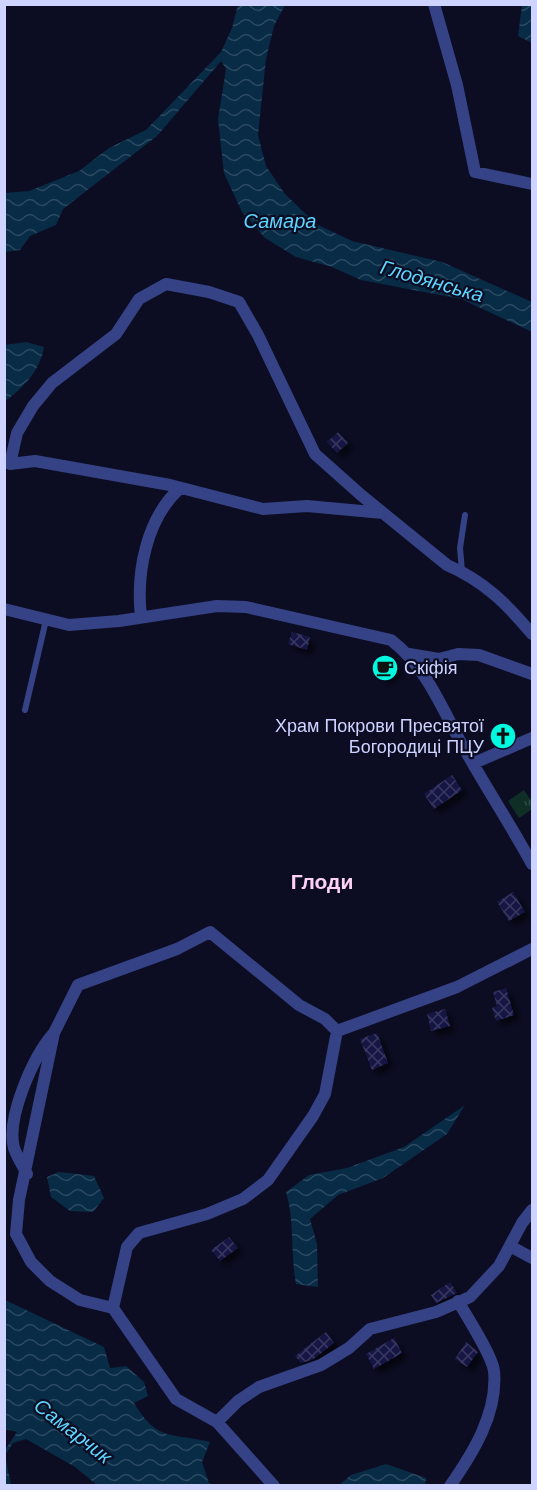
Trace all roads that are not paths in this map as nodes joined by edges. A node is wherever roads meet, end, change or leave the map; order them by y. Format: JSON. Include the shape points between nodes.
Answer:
{"nodes":[{"id":1,"x":434,"y":4,"type":"edge"},
{"id":2,"x":532,"y":184,"type":"edge"},
{"id":3,"x":7,"y":466,"type":"edge"},
{"id":4,"x":180,"y":488,"type":"junction"},
{"id":5,"x":383,"y":513,"type":"junction"},
{"id":6,"x":465,"y":515,"type":"dead end"},
{"id":7,"x":462,"y":572,"type":"junction"},
{"id":8,"x":4,"y":609,"type":"edge"},
{"id":9,"x":141,"y":617,"type":"junction"},
{"id":10,"x":46,"y":620,"type":"junction"},
{"id":11,"x":532,"y":634,"type":"edge"},
{"id":12,"x":409,"y":654,"type":"junction"},
{"id":13,"x":532,"y":674,"type":"edge"},
{"id":14,"x":25,"y":710,"type":"dead end"},
{"id":15,"x":532,"y":738,"type":"edge"},
{"id":16,"x":474,"y":763,"type":"junction"},
{"id":17,"x":532,"y":864,"type":"edge"},
{"id":18,"x":532,"y":949,"type":"edge"},
{"id":19,"x":337,"y":1031,"type":"junction"},
{"id":20,"x":54,"y":1033,"type":"junction"},
{"id":21,"x":27,"y":1174,"type":"junction"},
{"id":22,"x":532,"y":1210,"type":"edge"},
{"id":23,"x":510,"y":1246,"type":"junction"},
{"id":24,"x":532,"y":1258,"type":"edge"},
{"id":25,"x":458,"y":1301,"type":"junction"},
{"id":26,"x":113,"y":1308,"type":"junction"},
{"id":27,"x":217,"y":1422,"type":"junction"},
{"id":28,"x":274,"y":1485,"type":"edge"},
{"id":29,"x":450,"y":1485,"type":"edge"}],
"edges":[{"from":1,"to":2,"type":"street","via":[[457,85],[475,172]]},
{"from":3,"to":4,"type":"street","via":[[35,461]]},
{"from":3,"to":5,"type":"street","via":[[17,433],[52,383],[116,334],[139,299],[166,284],[239,302],[315,454]]},
{"from":4,"to":5,"type":"street","via":[[263,509],[307,506]]},
{"from":4,"to":9,"type":"street","via":[[168,499],[144,551],[138,594]]},
{"from":5,"to":7,"type":"street","via":[[447,565]]},
{"from":6,"to":7,"type":"lane","via":[[460,548]]},
{"from":7,"to":11,"type":"street","via":[[504,601]]},
{"from":8,"to":10,"type":"street"},
{"from":9,"to":10,"type":"street","via":[[69,625]]},
{"from":9,"to":12,"type":"street","via":[[217,606],[246,607],[391,640]]},
{"from":10,"to":14,"type":"lane"},
{"from":12,"to":13,"type":"street","via":[[439,659],[458,654],[479,655]]},
{"from":12,"to":16,"type":"street","via":[[434,689]]},
{"from":15,"to":16,"type":"street"},
{"from":16,"to":17,"type":"street"},
{"from":18,"to":19,"type":"street","via":[[457,987]]},
{"from":19,"to":20,"type":"street","via":[[210,932],[177,949],[78,985]]},
{"from":19,"to":26,"type":"street","via":[[325,1094],[268,1180],[243,1198],[207,1214],[139,1233],[127,1247]]},
{"from":20,"to":21,"type":"street"},
{"from":20,"to":21,"type":"street","via":[[30,1067],[16,1120],[14,1147]]},
{"from":21,"to":26,"type":"street","via":[[19,1200],[16,1234],[31,1262],[50,1281],[80,1300]]},
{"from":22,"to":23,"type":"street"},
{"from":23,"to":24,"type":"street"},
{"from":23,"to":25,"type":"street","via":[[492,1274],[470,1297]]},
{"from":25,"to":27,"type":"street","via":[[436,1312],[370,1329],[350,1348],[321,1365],[259,1387]]},
{"from":25,"to":29,"type":"street","via":[[494,1370],[491,1399],[478,1441]]},
{"from":26,"to":27,"type":"street","via":[[176,1399]]},
{"from":27,"to":28,"type":"street"}]}
